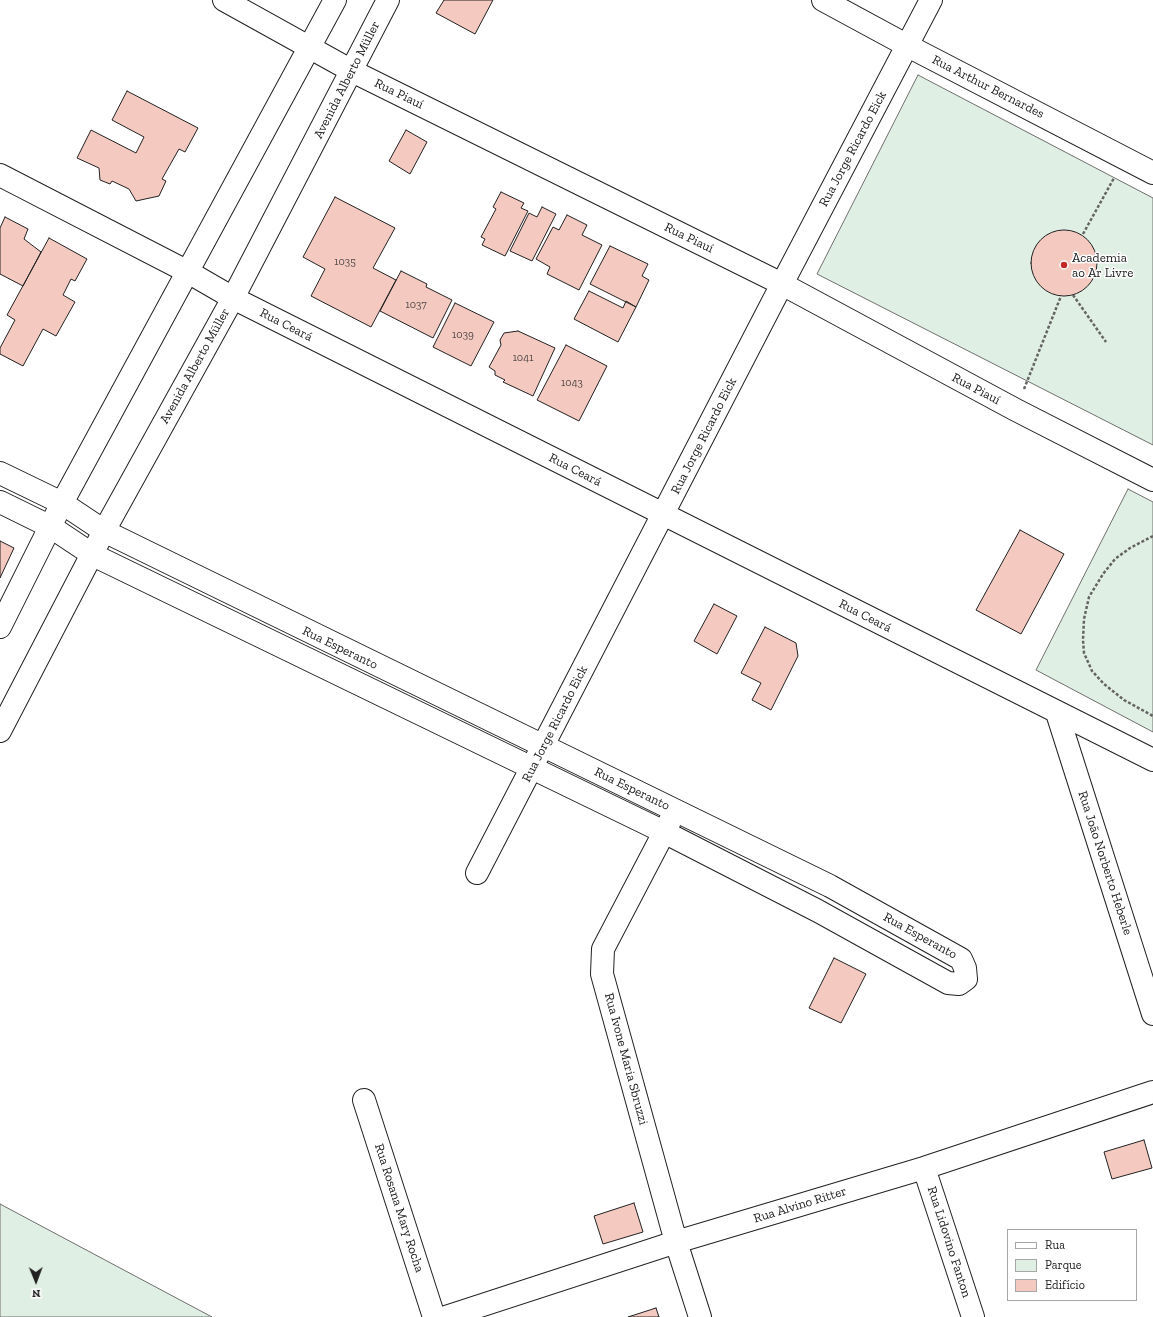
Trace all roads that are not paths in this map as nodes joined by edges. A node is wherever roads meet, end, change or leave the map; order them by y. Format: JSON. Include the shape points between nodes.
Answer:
{"nodes":[{"id":1,"x":224,"y":0,"type":"edge"},
{"id":2,"x":335,"y":0,"type":"edge"},
{"id":3,"x":388,"y":0,"type":"edge"},
{"id":4,"x":823,"y":0,"type":"edge"},
{"id":5,"x":931,"y":0,"type":"edge"},
{"id":6,"x":310,"y":46,"type":"junction"},
{"id":7,"x":908,"y":46,"type":"junction"},
{"id":8,"x":352,"y":71,"type":"junction"},
{"id":9,"x":1153,"y":173,"type":"edge"},
{"id":10,"x":0,"y":176,"type":"edge"},
{"id":11,"x":188,"y":272,"type":"junction"},
{"id":12,"x":782,"y":284,"type":"junction"},
{"id":13,"x":233,"y":298,"type":"junction"},
{"id":14,"x":0,"y":473,"type":"edge"},
{"id":15,"x":1153,"y":480,"type":"edge"},
{"id":16,"x":0,"y":502,"type":"edge"},
{"id":17,"x":62,"y":503,"type":"junction"},
{"id":18,"x":663,"y":514,"type":"junction"},
{"id":19,"x":51,"y":527,"type":"junction"},
{"id":20,"x":104,"y":531,"type":"junction"},
{"id":21,"x":93,"y":555,"type":"junction"},
{"id":22,"x":0,"y":627,"type":"edge"},
{"id":23,"x":318,"y":637,"type":"junction"},
{"id":24,"x":308,"y":659,"type":"junction"},
{"id":25,"x":1057,"y":713,"type":"junction"},
{"id":26,"x":0,"y":731,"type":"edge"},
{"id":27,"x":543,"y":745,"type":"junction"},
{"id":28,"x":1153,"y":760,"type":"edge"},
{"id":29,"x":532,"y":768,"type":"junction"},
{"id":30,"x":675,"y":811,"type":"junction"},
{"id":31,"x":664,"y":832,"type":"junction"},
{"id":32,"x":477,"y":873,"type":"dead end"},
{"id":33,"x":830,"y":886,"type":"junction"},
{"id":34,"x":818,"y":911,"type":"junction"},
{"id":35,"x":1153,"y":1014,"type":"edge"},
{"id":36,"x":1153,"y":1092,"type":"edge"},
{"id":37,"x":364,"y":1100,"type":"dead end"},
{"id":38,"x":924,"y":1168,"type":"junction"},
{"id":39,"x":676,"y":1242,"type":"junction"},
{"id":40,"x":434,"y":1317,"type":"edge"},
{"id":41,"x":446,"y":1317,"type":"edge"},
{"id":42,"x":700,"y":1317,"type":"edge"},
{"id":43,"x":973,"y":1317,"type":"edge"}],
"edges":[{"from":1,"to":6,"type":"street","name":"Rua Piauí"},
{"from":2,"to":6,"type":"street"},
{"from":3,"to":8,"type":"street","name":"Avenida Alberto Müller"},
{"from":4,"to":7,"type":"street","name":"Rua Arthur Bernardes"},
{"from":5,"to":7,"type":"street","name":"Rua Jorge Ricardo Eick"},
{"from":6,"to":8,"type":"street","name":"Rua Piauí"},
{"from":6,"to":11,"type":"street"},
{"from":7,"to":9,"type":"street","name":"Rua Arthur Bernardes"},
{"from":7,"to":12,"type":"street","name":"Rua Jorge Ricardo Eick"},
{"from":8,"to":12,"type":"street","name":"Rua Piauí"},
{"from":8,"to":13,"type":"street","name":"Avenida Alberto Müller"},
{"from":10,"to":11,"type":"street","name":"Rua Ceará"},
{"from":11,"to":13,"type":"street","name":"Rua Ceará"},
{"from":11,"to":17,"type":"street"},
{"from":12,"to":15,"type":"street","name":"Rua Piauí","via":[[1016,410]]},
{"from":12,"to":18,"type":"street","name":"Rua Jorge Ricardo Eick"},
{"from":13,"to":18,"type":"street","name":"Rua Ceará"},
{"from":13,"to":20,"type":"street","name":"Avenida Alberto Müller"},
{"from":14,"to":17,"type":"street","name":"Rua Esperanto"},
{"from":16,"to":19,"type":"street","name":"Rua Esperanto"},
{"from":17,"to":19,"type":"street"},
{"from":17,"to":20,"type":"street","name":"Rua Esperanto"},
{"from":18,"to":25,"type":"street","name":"Rua Ceará"},
{"from":18,"to":27,"type":"street","name":"Rua Jorge Ricardo Eick"},
{"from":19,"to":21,"type":"street","name":"Rua Esperanto"},
{"from":19,"to":22,"type":"street"},
{"from":20,"to":21,"type":"street","name":"Avenida Alberto Müller"},
{"from":20,"to":23,"type":"street","name":"Rua Esperanto"},
{"from":21,"to":24,"type":"street","name":"Rua Esperanto"},
{"from":21,"to":26,"type":"street","name":"Avenida Alberto Müller"},
{"from":23,"to":24,"type":"street"},
{"from":23,"to":27,"type":"street","name":"Rua Esperanto"},
{"from":24,"to":29,"type":"street","name":"Rua Esperanto"},
{"from":25,"to":28,"type":"street","name":"Rua Ceará"},
{"from":25,"to":35,"type":"street","name":"Rua João Norberto Heberle"},
{"from":27,"to":29,"type":"street","name":"Rua Jorge Ricardo Eick"},
{"from":27,"to":30,"type":"street","name":"Rua Esperanto"},
{"from":29,"to":31,"type":"street","name":"Rua Esperanto"},
{"from":29,"to":32,"type":"street","name":"Rua Jorge Ricardo Eick"},
{"from":30,"to":31,"type":"street","name":"Rua Ivone Maria Sbruzzi"},
{"from":30,"to":33,"type":"street","name":"Rua Esperanto"},
{"from":31,"to":34,"type":"street","name":"Rua Esperanto"},
{"from":31,"to":39,"type":"street","name":"Rua Ivone Maria Sbruzzi","via":[[603,949],[602,974]]},
{"from":33,"to":34,"type":"street"},
{"from":33,"to":34,"type":"street","name":"Rua Esperanto","via":[[961,959],[966,968],[966,979],[959,984],[948,983]]},
{"from":36,"to":38,"type":"street","name":"Rua Alvino Ritter"},
{"from":37,"to":40,"type":"street","name":"Rua Rosana Mary Rocha"},
{"from":38,"to":39,"type":"street","name":"Rua Alvino Ritter"},
{"from":38,"to":43,"type":"street","name":"Rua Lidovino Fanton"},
{"from":39,"to":41,"type":"street","name":"Rua Alvino Ritter"},
{"from":39,"to":42,"type":"street","name":"Rua Ivone Maria Sbruzzi"}]}
